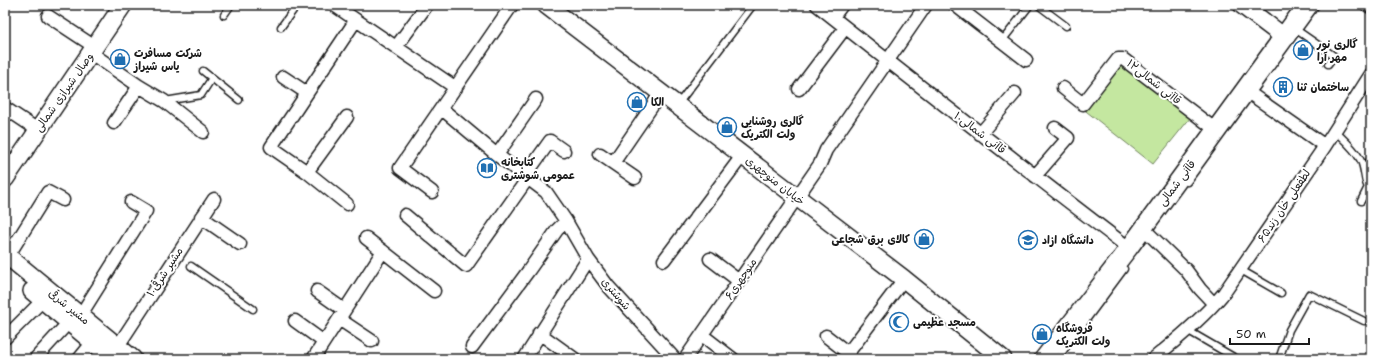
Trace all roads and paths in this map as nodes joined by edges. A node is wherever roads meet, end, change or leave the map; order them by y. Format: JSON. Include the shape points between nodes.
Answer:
{"nodes":[{"id":1,"x":231,"y":5,"type":"edge"},
{"id":2,"x":297,"y":5,"type":"edge"},
{"id":3,"x":334,"y":5,"type":"edge"},
{"id":4,"x":427,"y":5,"type":"edge"},
{"id":5,"x":512,"y":5,"type":"edge"},
{"id":6,"x":546,"y":5,"type":"edge"},
{"id":7,"x":753,"y":5,"type":"edge"},
{"id":8,"x":817,"y":5,"type":"edge"},
{"id":9,"x":842,"y":5,"type":"edge"},
{"id":10,"x":926,"y":5,"type":"edge"},
{"id":11,"x":955,"y":5,"type":"edge"},
{"id":12,"x":1030,"y":5,"type":"edge"},
{"id":13,"x":1038,"y":5,"type":"edge"},
{"id":14,"x":1242,"y":5,"type":"edge"},
{"id":15,"x":1306,"y":5,"type":"edge"},
{"id":16,"x":1316,"y":5,"type":"edge"},
{"id":17,"x":1362,"y":5,"type":"edge"},
{"id":18,"x":119,"y":6,"type":"edge"},
{"id":19,"x":1371,"y":11,"type":"edge"},
{"id":20,"x":224,"y":15,"type":"dead end"},
{"id":21,"x":48,"y":16,"type":"dead end"},
{"id":22,"x":833,"y":18,"type":"junction"},
{"id":23,"x":356,"y":20,"type":"junction"},
{"id":24,"x":1066,"y":26,"type":"dead end"},
{"id":25,"x":281,"y":27,"type":"dead end"},
{"id":26,"x":845,"y":28,"type":"junction"},
{"id":27,"x":1291,"y":34,"type":"junction"},
{"id":28,"x":1002,"y":41,"type":"junction"},
{"id":29,"x":396,"y":47,"type":"junction"},
{"id":30,"x":93,"y":50,"type":"junction"},
{"id":31,"x":887,"y":60,"type":"junction"},
{"id":32,"x":1026,"y":60,"type":"dead end"},
{"id":33,"x":1328,"y":64,"type":"dead end"},
{"id":34,"x":203,"y":71,"type":"dead end"},
{"id":35,"x":1371,"y":74,"type":"edge"},
{"id":36,"x":212,"y":78,"type":"junction"},
{"id":37,"x":283,"y":78,"type":"dead end"},
{"id":38,"x":140,"y":86,"type":"junction"},
{"id":39,"x":456,"y":88,"type":"junction"},
{"id":40,"x":1063,"y":88,"type":"dead end"},
{"id":41,"x":799,"y":89,"type":"dead end"},
{"id":42,"x":1248,"y":92,"type":"junction"},
{"id":43,"x":307,"y":93,"type":"junction"},
{"id":44,"x":661,"y":93,"type":"junction"},
{"id":45,"x":1015,"y":93,"type":"dead end"},
{"id":46,"x":536,"y":99,"type":"dead end"},
{"id":47,"x":239,"y":100,"type":"dead end"},
{"id":48,"x":164,"y":101,"type":"junction"},
{"id":49,"x":677,"y":105,"type":"junction"},
{"id":50,"x":5,"y":108,"type":"edge"},
{"id":51,"x":442,"y":109,"type":"junction"},
{"id":52,"x":347,"y":117,"type":"dead end"},
{"id":53,"x":114,"y":123,"type":"dead end"},
{"id":54,"x":1055,"y":128,"type":"dead end"},
{"id":55,"x":38,"y":130,"type":"junction"},
{"id":56,"x":1216,"y":130,"type":"junction"},
{"id":57,"x":1334,"y":130,"type":"junction"},
{"id":58,"x":203,"y":132,"type":"dead end"},
{"id":59,"x":980,"y":134,"type":"junction"},
{"id":60,"x":1325,"y":146,"type":"junction"},
{"id":61,"x":564,"y":151,"type":"dead end"},
{"id":62,"x":600,"y":154,"type":"dead end"},
{"id":63,"x":497,"y":155,"type":"junction"},
{"id":64,"x":742,"y":156,"type":"junction"},
{"id":65,"x":1371,"y":158,"type":"edge"},
{"id":66,"x":612,"y":163,"type":"junction"},
{"id":67,"x":1364,"y":168,"type":"junction"},
{"id":68,"x":307,"y":172,"type":"junction"},
{"id":69,"x":1035,"y":176,"type":"junction"},
{"id":70,"x":526,"y":177,"type":"junction"},
{"id":71,"x":634,"y":178,"type":"dead end"},
{"id":72,"x":5,"y":179,"type":"edge"},
{"id":73,"x":1182,"y":190,"type":"dead end"},
{"id":74,"x":1369,"y":190,"type":"edge"},
{"id":75,"x":432,"y":192,"type":"dead end"},
{"id":76,"x":796,"y":198,"type":"junction"},
{"id":77,"x":214,"y":199,"type":"dead end"},
{"id":78,"x":63,"y":200,"type":"dead end"},
{"id":79,"x":1361,"y":201,"type":"dead end"},
{"id":80,"x":131,"y":202,"type":"dead end"},
{"id":81,"x":347,"y":204,"type":"dead end"},
{"id":82,"x":405,"y":215,"type":"dead end"},
{"id":83,"x":201,"y":217,"type":"junction"},
{"id":84,"x":566,"y":221,"type":"junction"},
{"id":85,"x":1148,"y":232,"type":"junction"},
{"id":86,"x":366,"y":238,"type":"dead end"},
{"id":87,"x":240,"y":244,"type":"dead end"},
{"id":88,"x":1129,"y":248,"type":"junction"},
{"id":89,"x":383,"y":251,"type":"junction"},
{"id":90,"x":588,"y":259,"type":"junction"},
{"id":91,"x":710,"y":259,"type":"dead end"},
{"id":92,"x":6,"y":260,"type":"edge"},
{"id":93,"x":664,"y":260,"type":"dead end"},
{"id":94,"x":1126,"y":265,"type":"dead end"},
{"id":95,"x":191,"y":266,"type":"dead end"},
{"id":96,"x":1241,"y":270,"type":"junction"},
{"id":97,"x":904,"y":279,"type":"junction"},
{"id":98,"x":739,"y":281,"type":"junction"},
{"id":99,"x":434,"y":291,"type":"dead end"},
{"id":100,"x":317,"y":292,"type":"dead end"},
{"id":101,"x":1281,"y":293,"type":"dead end"},
{"id":102,"x":43,"y":300,"type":"junction"},
{"id":103,"x":1214,"y":304,"type":"junction"},
{"id":104,"x":253,"y":309,"type":"dead end"},
{"id":105,"x":342,"y":314,"type":"junction"},
{"id":106,"x":75,"y":319,"type":"junction"},
{"id":107,"x":295,"y":321,"type":"dead end"},
{"id":108,"x":1364,"y":321,"type":"dead end"},
{"id":109,"x":1187,"y":330,"type":"junction"},
{"id":110,"x":539,"y":333,"type":"junction"},
{"id":111,"x":702,"y":335,"type":"junction"},
{"id":112,"x":826,"y":336,"type":"dead end"},
{"id":113,"x":5,"y":338,"type":"edge"},
{"id":114,"x":372,"y":341,"type":"dead end"},
{"id":115,"x":324,"y":342,"type":"junction"},
{"id":116,"x":472,"y":347,"type":"dead end"},
{"id":117,"x":109,"y":349,"type":"edge"},
{"id":118,"x":317,"y":358,"type":"edge"},
{"id":119,"x":1155,"y":358,"type":"edge"},
{"id":120,"x":35,"y":359,"type":"edge"},
{"id":121,"x":79,"y":359,"type":"edge"},
{"id":122,"x":133,"y":359,"type":"edge"},
{"id":123,"x":524,"y":359,"type":"edge"},
{"id":124,"x":575,"y":359,"type":"edge"},
{"id":125,"x":675,"y":359,"type":"edge"},
{"id":126,"x":684,"y":359,"type":"edge"},
{"id":127,"x":733,"y":359,"type":"edge"},
{"id":128,"x":1003,"y":359,"type":"edge"},
{"id":129,"x":1044,"y":359,"type":"edge"},
{"id":130,"x":1057,"y":359,"type":"edge"},
{"id":131,"x":1237,"y":359,"type":"edge"},
{"id":132,"x":1279,"y":359,"type":"edge"}],
"edges":[{"from":1,"to":20,"type":"lane"},
{"from":2,"to":25,"type":"lane"},
{"from":3,"to":23,"type":"street"},
{"from":4,"to":29,"type":"street"},
{"from":5,"to":39,"type":"street"},
{"from":6,"to":44,"type":"main road","name":"خیابان منوچهری"},
{"from":7,"to":49,"type":"lane"},
{"from":8,"to":22,"type":"street","name":"قاآنی شمالی۱۰"},
{"from":9,"to":22,"type":"street"},
{"from":10,"to":31,"type":"street","name":"منوچهری۶"},
{"from":11,"to":28,"type":"street"},
{"from":12,"to":28,"type":"lane"},
{"from":13,"to":24,"type":"lane"},
{"from":14,"to":27,"type":"main road"},
{"from":15,"to":27,"type":"main road","name":"قاآنی شمالی"},
{"from":16,"to":27,"type":"lane"},
{"from":17,"to":19,"type":"lane"},
{"from":18,"to":30,"type":"main road","name":"وصال شیرازی شمالی"},
{"from":21,"to":30,"type":"street"},
{"from":22,"to":26,"type":"street","name":"قاآنی شمالی۱۰"},
{"from":23,"to":29,"type":"street"},
{"from":23,"to":43,"type":"street"},
{"from":26,"to":31,"type":"street","name":"قاآنی شمالی۱۰"},
{"from":26,"to":41,"type":"street"},
{"from":27,"to":33,"type":"lane","via":[[1334,56]]},
{"from":27,"to":42,"type":"main road","name":"قاآنی شمالی"},
{"from":28,"to":32,"type":"street"},
{"from":29,"to":39,"type":"street"},
{"from":30,"to":38,"type":"street"},
{"from":30,"to":55,"type":"main road","name":"وصال شیرازی شمالی"},
{"from":31,"to":59,"type":"street","name":"قاآنی شمالی۱۰"},
{"from":31,"to":76,"type":"street","name":"منوچهری۶"},
{"from":34,"to":36,"type":"lane"},
{"from":35,"to":57,"type":"street","name":"لطفعلی خان زند۶۵"},
{"from":36,"to":47,"type":"lane"},
{"from":36,"to":48,"type":"lane","via":[[201,95]]},
{"from":37,"to":43,"type":"street"},
{"from":38,"to":48,"type":"street"},
{"from":38,"to":53,"type":"street"},
{"from":39,"to":51,"type":"street"},
{"from":40,"to":56,"type":"street","name":"قاآنی شمالی۱۲","via":[[1082,104],[1118,59],[1123,59]]},
{"from":42,"to":56,"type":"main road","name":"قاآنی شمالی"},
{"from":42,"to":60,"type":"street"},
{"from":42,"to":73,"type":"lane"},
{"from":43,"to":68,"type":"street","via":[[271,147]]},
{"from":44,"to":49,"type":"main road","name":"خیابان منوچهری"},
{"from":44,"to":66,"type":"street"},
{"from":45,"to":59,"type":"street"},
{"from":46,"to":63,"type":"street"},
{"from":48,"to":58,"type":"street"},
{"from":49,"to":64,"type":"main road","name":"خیابان منوچهری"},
{"from":50,"to":55,"type":"street"},
{"from":51,"to":63,"type":"street","name":"شوشتری"},
{"from":51,"to":75,"type":"street","via":[[400,168]]},
{"from":52,"to":68,"type":"street"},
{"from":54,"to":69,"type":"street","via":[[1068,138]]},
{"from":55,"to":72,"type":"main road","name":"وصال شیرازی شمالی"},
{"from":56,"to":85,"type":"main road","name":"قاآنی شمالی"},
{"from":57,"to":60,"type":"street","name":"لطفعلی خان زند۶۵"},
{"from":57,"to":67,"type":"lane","via":[[1360,159]]},
{"from":59,"to":69,"type":"street","name":"قاآنی شمالی۱۰"},
{"from":60,"to":96,"type":"street","name":"لطفعلی خان زند۶۵"},
{"from":61,"to":70,"type":"street","via":[[550,141]]},
{"from":62,"to":66,"type":"street"},
{"from":63,"to":70,"type":"street","name":"شوشتری"},
{"from":64,"to":76,"type":"main road","name":"خیابان منوچهری"},
{"from":64,"to":93,"type":"street"},
{"from":65,"to":67,"type":"lane"},
{"from":66,"to":71,"type":"street"},
{"from":67,"to":74,"type":"lane"},
{"from":68,"to":81,"type":"street"},
{"from":69,"to":88,"type":"street","name":"قاآنی شمالی۱۰"},
{"from":70,"to":82,"type":"street","via":[[466,266]]},
{"from":70,"to":84,"type":"street","name":"شوشتری","via":[[546,192]]},
{"from":74,"to":79,"type":"lane"},
{"from":76,"to":97,"type":"main road","name":"خیابان منوچهری"},
{"from":76,"to":98,"type":"street","name":"منوچهری۶"},
{"from":77,"to":83,"type":"street","name":"مشیر شرقی۱۰"},
{"from":78,"to":92,"type":"street","via":[[48,192]]},
{"from":80,"to":106,"type":"street","via":[[146,211]]},
{"from":83,"to":87,"type":"street"},
{"from":83,"to":117,"type":"street","name":"مشیر شرقی۱۰","via":[[179,257]]},
{"from":84,"to":90,"type":"street","name":"شوشتری"},
{"from":84,"to":116,"type":"street"},
{"from":85,"to":88,"type":"main road","name":"قاآنی شمالی"},
{"from":85,"to":103,"type":"street","via":[[1186,270]]},
{"from":86,"to":89,"type":"street"},
{"from":88,"to":129,"type":"main road","name":"قاآنی شمالی"},
{"from":89,"to":99,"type":"street"},
{"from":89,"to":105,"type":"street"},
{"from":90,"to":110,"type":"street"},
{"from":90,"to":125,"type":"street","name":"شوشتری","via":[[617,297]]},
{"from":91,"to":98,"type":"street"},
{"from":92,"to":102,"type":"main road","name":"مشیر شرقی"},
{"from":92,"to":106,"type":"main road","name":"مشیر شرقی"},
{"from":94,"to":130,"type":"lane"},
{"from":95,"to":104,"type":"lane"},
{"from":96,"to":101,"type":"lane"},
{"from":96,"to":103,"type":"street","name":"لطفعلی خان زند۶۵"},
{"from":97,"to":112,"type":"street","via":[[848,353]]},
{"from":97,"to":128,"type":"main road","name":"خیابان منوچهری"},
{"from":98,"to":111,"type":"street","name":"منوچهری۶"},
{"from":100,"to":105,"type":"street"},
{"from":102,"to":106,"type":"main road","name":"مشیر شرقی"},
{"from":102,"to":113,"type":"street"},
{"from":103,"to":109,"type":"street","name":"لطفعلی خان زند۶۵"},
{"from":105,"to":114,"type":"street"},
{"from":105,"to":115,"type":"street"},
{"from":106,"to":117,"type":"main road","name":"مشیر شرقی"},
{"from":106,"to":120,"type":"street"},
{"from":107,"to":115,"type":"street"},
{"from":108,"to":132,"type":"lane","via":[[1309,294],[1289,330]]},
{"from":109,"to":119,"type":"street","name":"لطفعلی خان زند۶۵"},
{"from":109,"to":131,"type":"lane"},
{"from":110,"to":123,"type":"street"},
{"from":110,"to":124,"type":"street"},
{"from":111,"to":126,"type":"street","name":"منوچهری۶"},
{"from":111,"to":127,"type":"street"},
{"from":115,"to":118,"type":"street"},
{"from":117,"to":121,"type":"street","name":"مشیر شرقی۱۰"},
{"from":117,"to":122,"type":"main road","name":"مشیر شرقی"}]}
